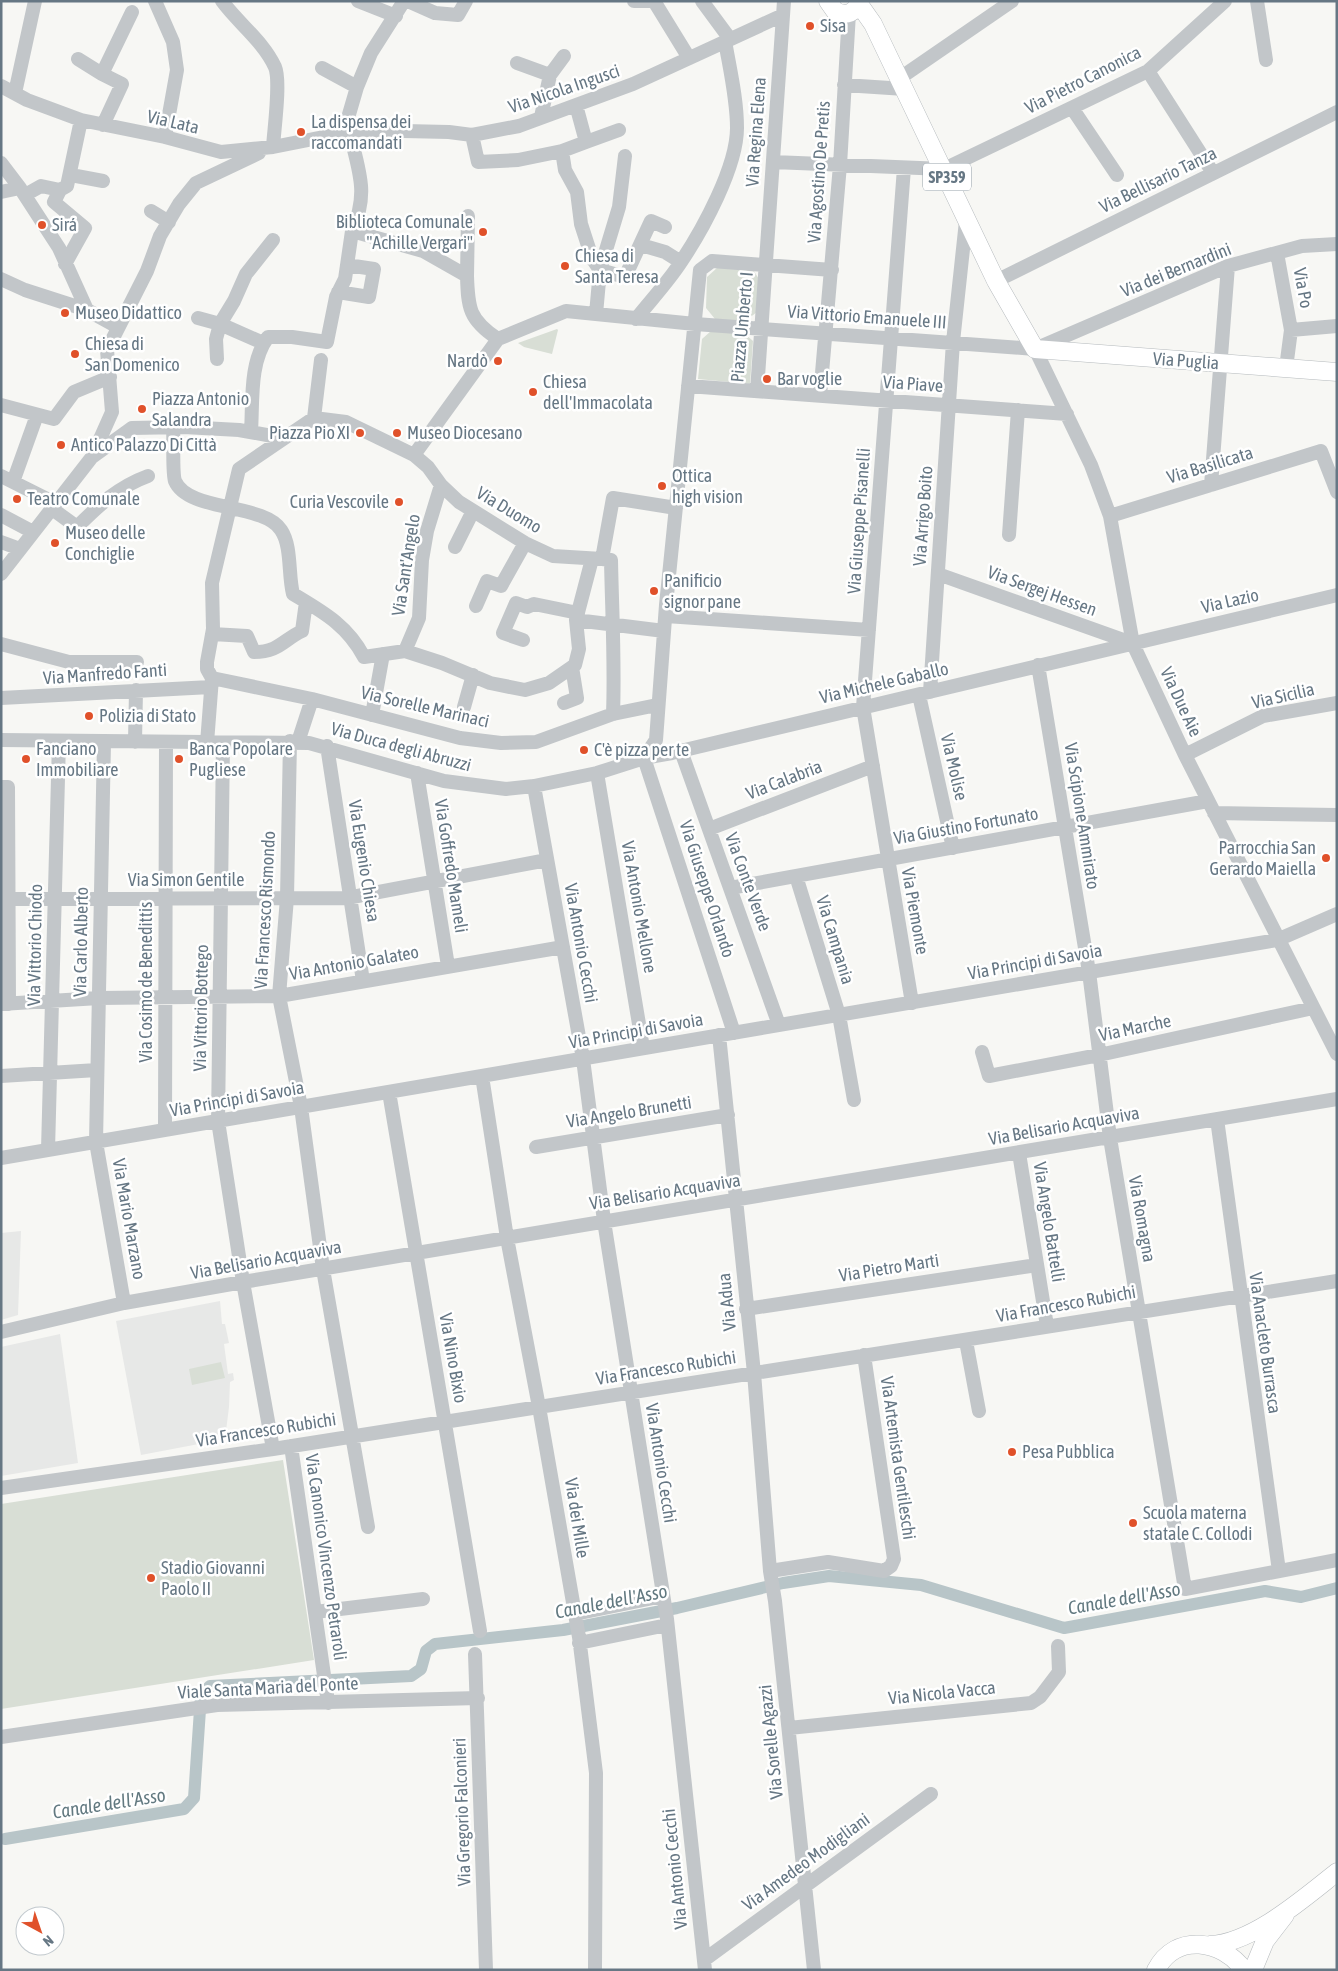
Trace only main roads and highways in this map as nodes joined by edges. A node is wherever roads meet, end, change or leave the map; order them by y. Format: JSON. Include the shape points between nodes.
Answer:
{"nodes":[{"id":1,"x":828,"y":1,"type":"edge"},
{"id":2,"x":856,"y":6,"type":"edge"},
{"id":3,"x":1337,"y":372,"type":"edge"},
{"id":4,"x":1337,"y":1872,"type":"edge"},
{"id":5,"x":1292,"y":1907,"type":"junction"},
{"id":6,"x":1210,"y":1945,"type":"junction"},
{"id":7,"x":1156,"y":1970,"type":"edge"},
{"id":8,"x":1244,"y":1970,"type":"edge"},
{"id":9,"x":1253,"y":1970,"type":"edge"}],
"edges":[{"from":1,"to":2,"type":"main road","via":[[835,11]]},
{"from":2,"to":3,"type":"main road","name":"Via Puglia","number":"SP359","via":[[873,24],[996,282],[1035,349]]},
{"from":4,"to":5,"type":"main road"},
{"from":5,"to":6,"type":"main road","via":[[1225,1944]]},
{"from":5,"to":9,"type":"main road","via":[[1265,1942]]},
{"from":6,"to":7,"type":"main road","via":[[1181,1948],[1168,1955]]},
{"from":6,"to":8,"type":"main road","via":[[1224,1950]]}]}
